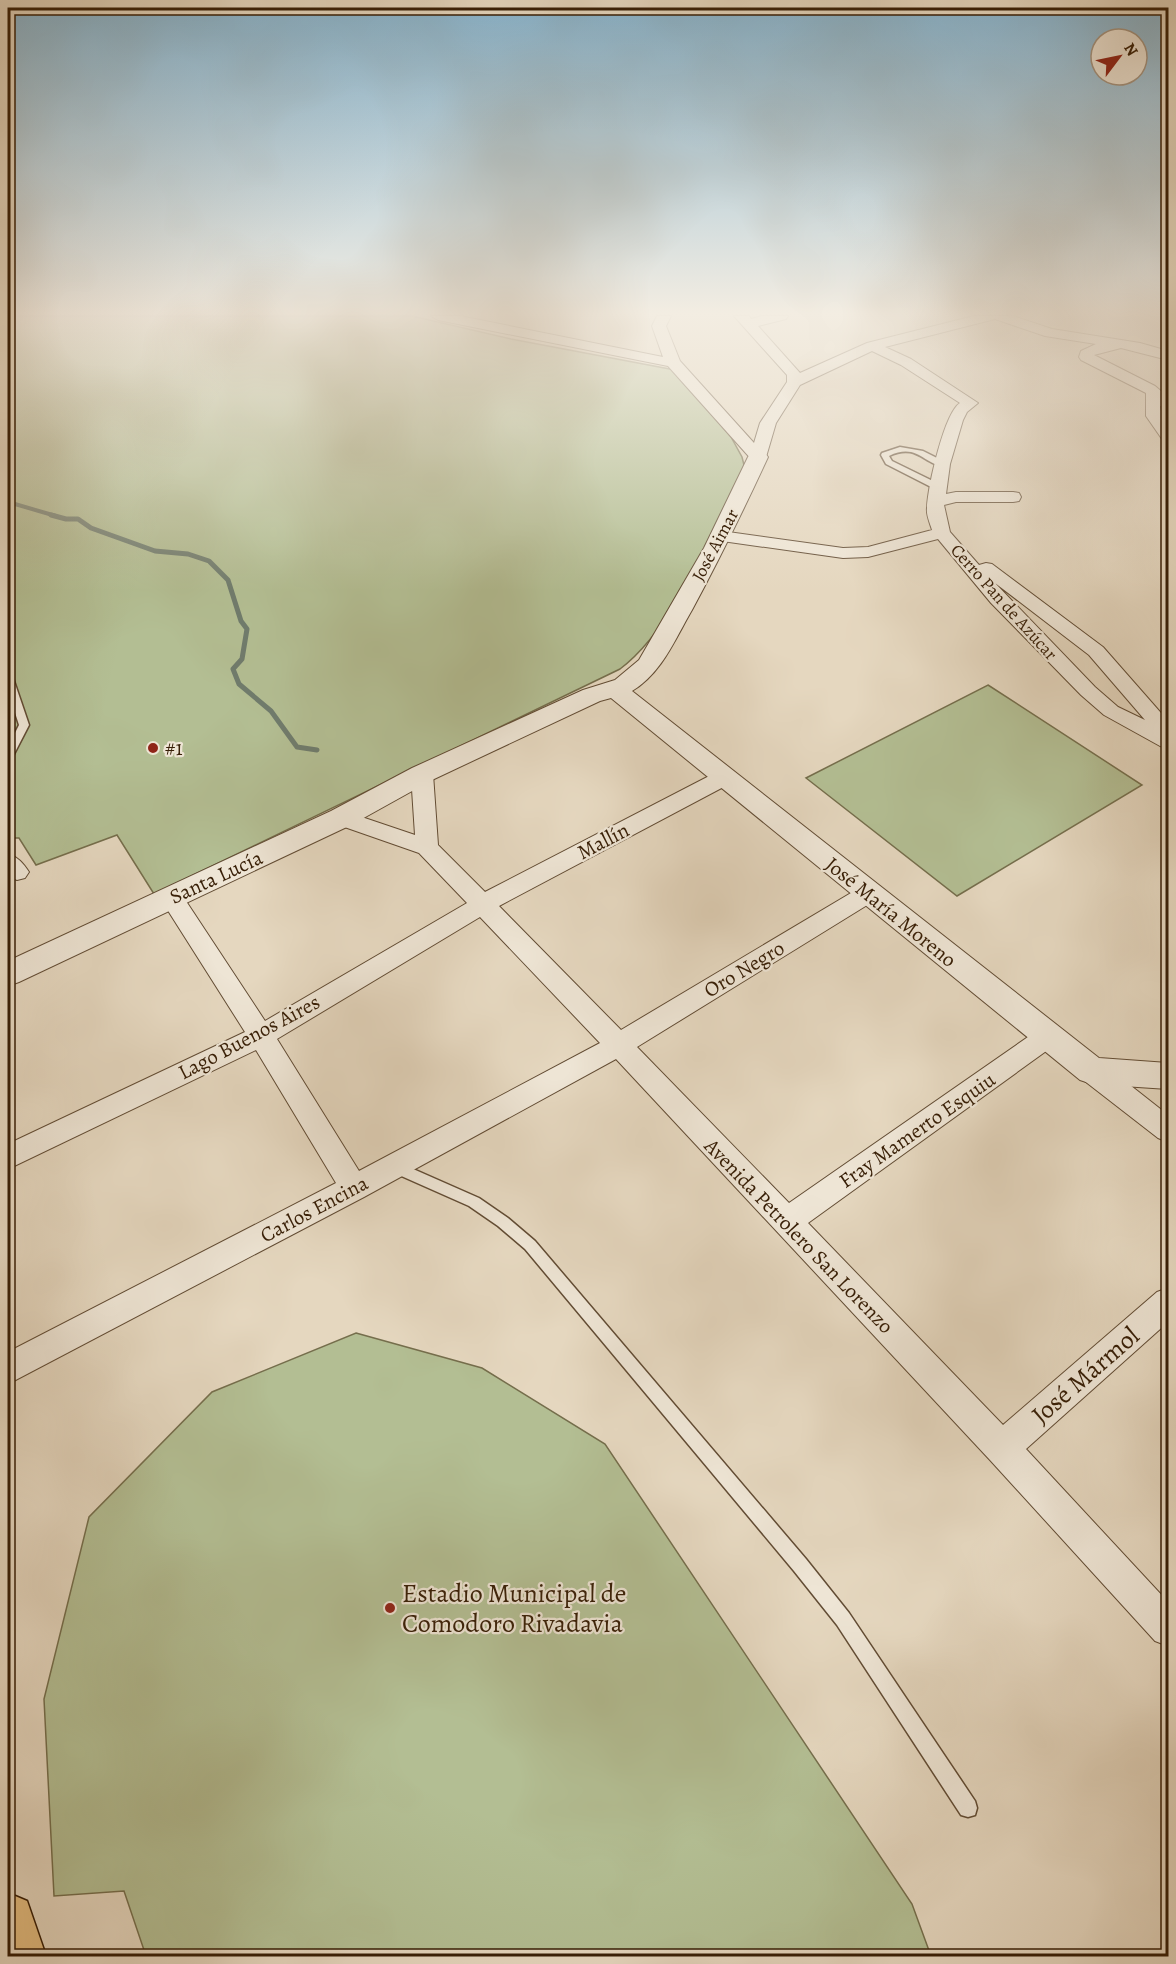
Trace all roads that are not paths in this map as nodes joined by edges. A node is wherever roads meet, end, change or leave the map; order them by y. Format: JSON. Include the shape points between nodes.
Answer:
{"nodes":[{"id":1,"x":713,"y":408,"type":"edge"},
{"id":2,"x":778,"y":408,"type":"edge"},
{"id":3,"x":963,"y":408,"type":"edge"},
{"id":4,"x":1152,"y":408,"type":"edge"},
{"id":5,"x":1168,"y":435,"type":"edge"},
{"id":6,"x":758,"y":457,"type":"junction"},
{"id":7,"x":942,"y":464,"type":"junction"},
{"id":8,"x":937,"y":495,"type":"junction"},
{"id":9,"x":1013,"y":497,"type":"dead end"},
{"id":10,"x":942,"y":533,"type":"junction"},
{"id":11,"x":721,"y":536,"type":"junction"},
{"id":12,"x":8,"y":678,"type":"edge"},
{"id":13,"x":617,"y":690,"type":"junction"},
{"id":14,"x":1168,"y":734,"type":"edge"},
{"id":15,"x":1168,"y":741,"type":"edge"},
{"id":16,"x":8,"y":756,"type":"edge"},
{"id":17,"x":422,"y":774,"type":"junction"},
{"id":18,"x":723,"y":778,"type":"junction"},
{"id":19,"x":341,"y":818,"type":"junction"},
{"id":20,"x":427,"y":847,"type":"junction"},
{"id":21,"x":869,"y":893,"type":"junction"},
{"id":22,"x":172,"y":898,"type":"junction"},
{"id":23,"x":483,"y":904,"type":"junction"},
{"id":24,"x":8,"y":974,"type":"edge"},
{"id":25,"x":261,"y":1036,"type":"junction"},
{"id":26,"x":1047,"y":1037,"type":"junction"},
{"id":27,"x":619,"y":1045,"type":"junction"},
{"id":28,"x":1092,"y":1071,"type":"junction"},
{"id":29,"x":1168,"y":1076,"type":"edge"},
{"id":30,"x":1168,"y":1130,"type":"edge"},
{"id":31,"x":8,"y":1157,"type":"edge"},
{"id":32,"x":394,"y":1166,"type":"junction"},
{"id":33,"x":354,"y":1188,"type":"junction"},
{"id":34,"x":786,"y":1222,"type":"junction"},
{"id":35,"x":1168,"y":1302,"type":"edge"},
{"id":36,"x":8,"y":1369,"type":"edge"},
{"id":37,"x":1002,"y":1448,"type":"junction"},
{"id":38,"x":1168,"y":1628,"type":"edge"},
{"id":39,"x":968,"y":1808,"type":"dead end"},
{"id":40,"x":8,"y":1920,"type":"edge"},
{"id":41,"x":19,"y":1956,"type":"edge"}],
"edges":[{"from":1,"to":6,"type":"street"},
{"from":2,"to":6,"type":"street","name":"José Aimar","via":[[768,423]]},
{"from":3,"to":7,"type":"street"},
{"from":4,"to":5,"type":"street","via":[[1158,425]]},
{"from":6,"to":11,"type":"street","name":"José Aimar"},
{"from":7,"to":8,"type":"street"},
{"from":7,"to":8,"type":"lane","via":[[910,448],[895,449],[885,455],[889,462]]},
{"from":8,"to":9,"type":"street"},
{"from":8,"to":10,"type":"street","via":[[935,510]]},
{"from":10,"to":11,"type":"street","via":[[868,552],[843,553]]},
{"from":10,"to":14,"type":"street","name":"Cerro Pan de Azúcar","via":[[1096,651]]},
{"from":10,"to":15,"type":"street","name":"Cerro Pan de Azúcar","via":[[998,599],[1088,691],[1111,711]]},
{"from":11,"to":13,"type":"street","name":"José Aimar","via":[[649,664]]},
{"from":12,"to":16,"type":"lane","via":[[24,725]]},
{"from":13,"to":17,"type":"street","name":"José Aimar","via":[[592,695]]},
{"from":13,"to":18,"type":"street","name":"José María Moreno"},
{"from":17,"to":19,"type":"street","name":"Santa Lucía"},
{"from":17,"to":20,"type":"street"},
{"from":18,"to":21,"type":"street","name":"José María Moreno"},
{"from":18,"to":23,"type":"street","name":"Mallín"},
{"from":19,"to":20,"type":"street","name":"Avenida Petrolero San Lorenzo"},
{"from":19,"to":22,"type":"street","name":"Santa Lucía"},
{"from":20,"to":23,"type":"street","name":"Avenida Petrolero San Lorenzo"},
{"from":21,"to":26,"type":"street","name":"José María Moreno"},
{"from":21,"to":27,"type":"street","name":"Oro Negro"},
{"from":22,"to":24,"type":"street","name":"Santa Lucía"},
{"from":22,"to":25,"type":"street"},
{"from":23,"to":25,"type":"street","name":"Lago Buenos Aires"},
{"from":23,"to":27,"type":"street","name":"Avenida Petrolero San Lorenzo"},
{"from":25,"to":31,"type":"street","name":"Lago Buenos Aires"},
{"from":25,"to":33,"type":"street"},
{"from":26,"to":28,"type":"street","name":"José María Moreno"},
{"from":26,"to":34,"type":"street","name":"Fray Mamerto Esquiu"},
{"from":27,"to":32,"type":"street","name":"Carlos Encina"},
{"from":27,"to":34,"type":"street","name":"Avenida Petrolero San Lorenzo"},
{"from":28,"to":29,"type":"street"},
{"from":28,"to":30,"type":"street","name":"José María Moreno"},
{"from":32,"to":33,"type":"street","name":"Carlos Encina"},
{"from":32,"to":39,"type":"lane","via":[[474,1202],[530,1245],[843,1619]]},
{"from":33,"to":36,"type":"street","name":"Carlos Encina"},
{"from":34,"to":37,"type":"street","name":"Avenida Petrolero San Lorenzo"},
{"from":35,"to":37,"type":"street","name":"José Mármol"},
{"from":37,"to":38,"type":"street","name":"Avenida Petrolero San Lorenzo"},
{"from":40,"to":41,"type":"main road"}]}
